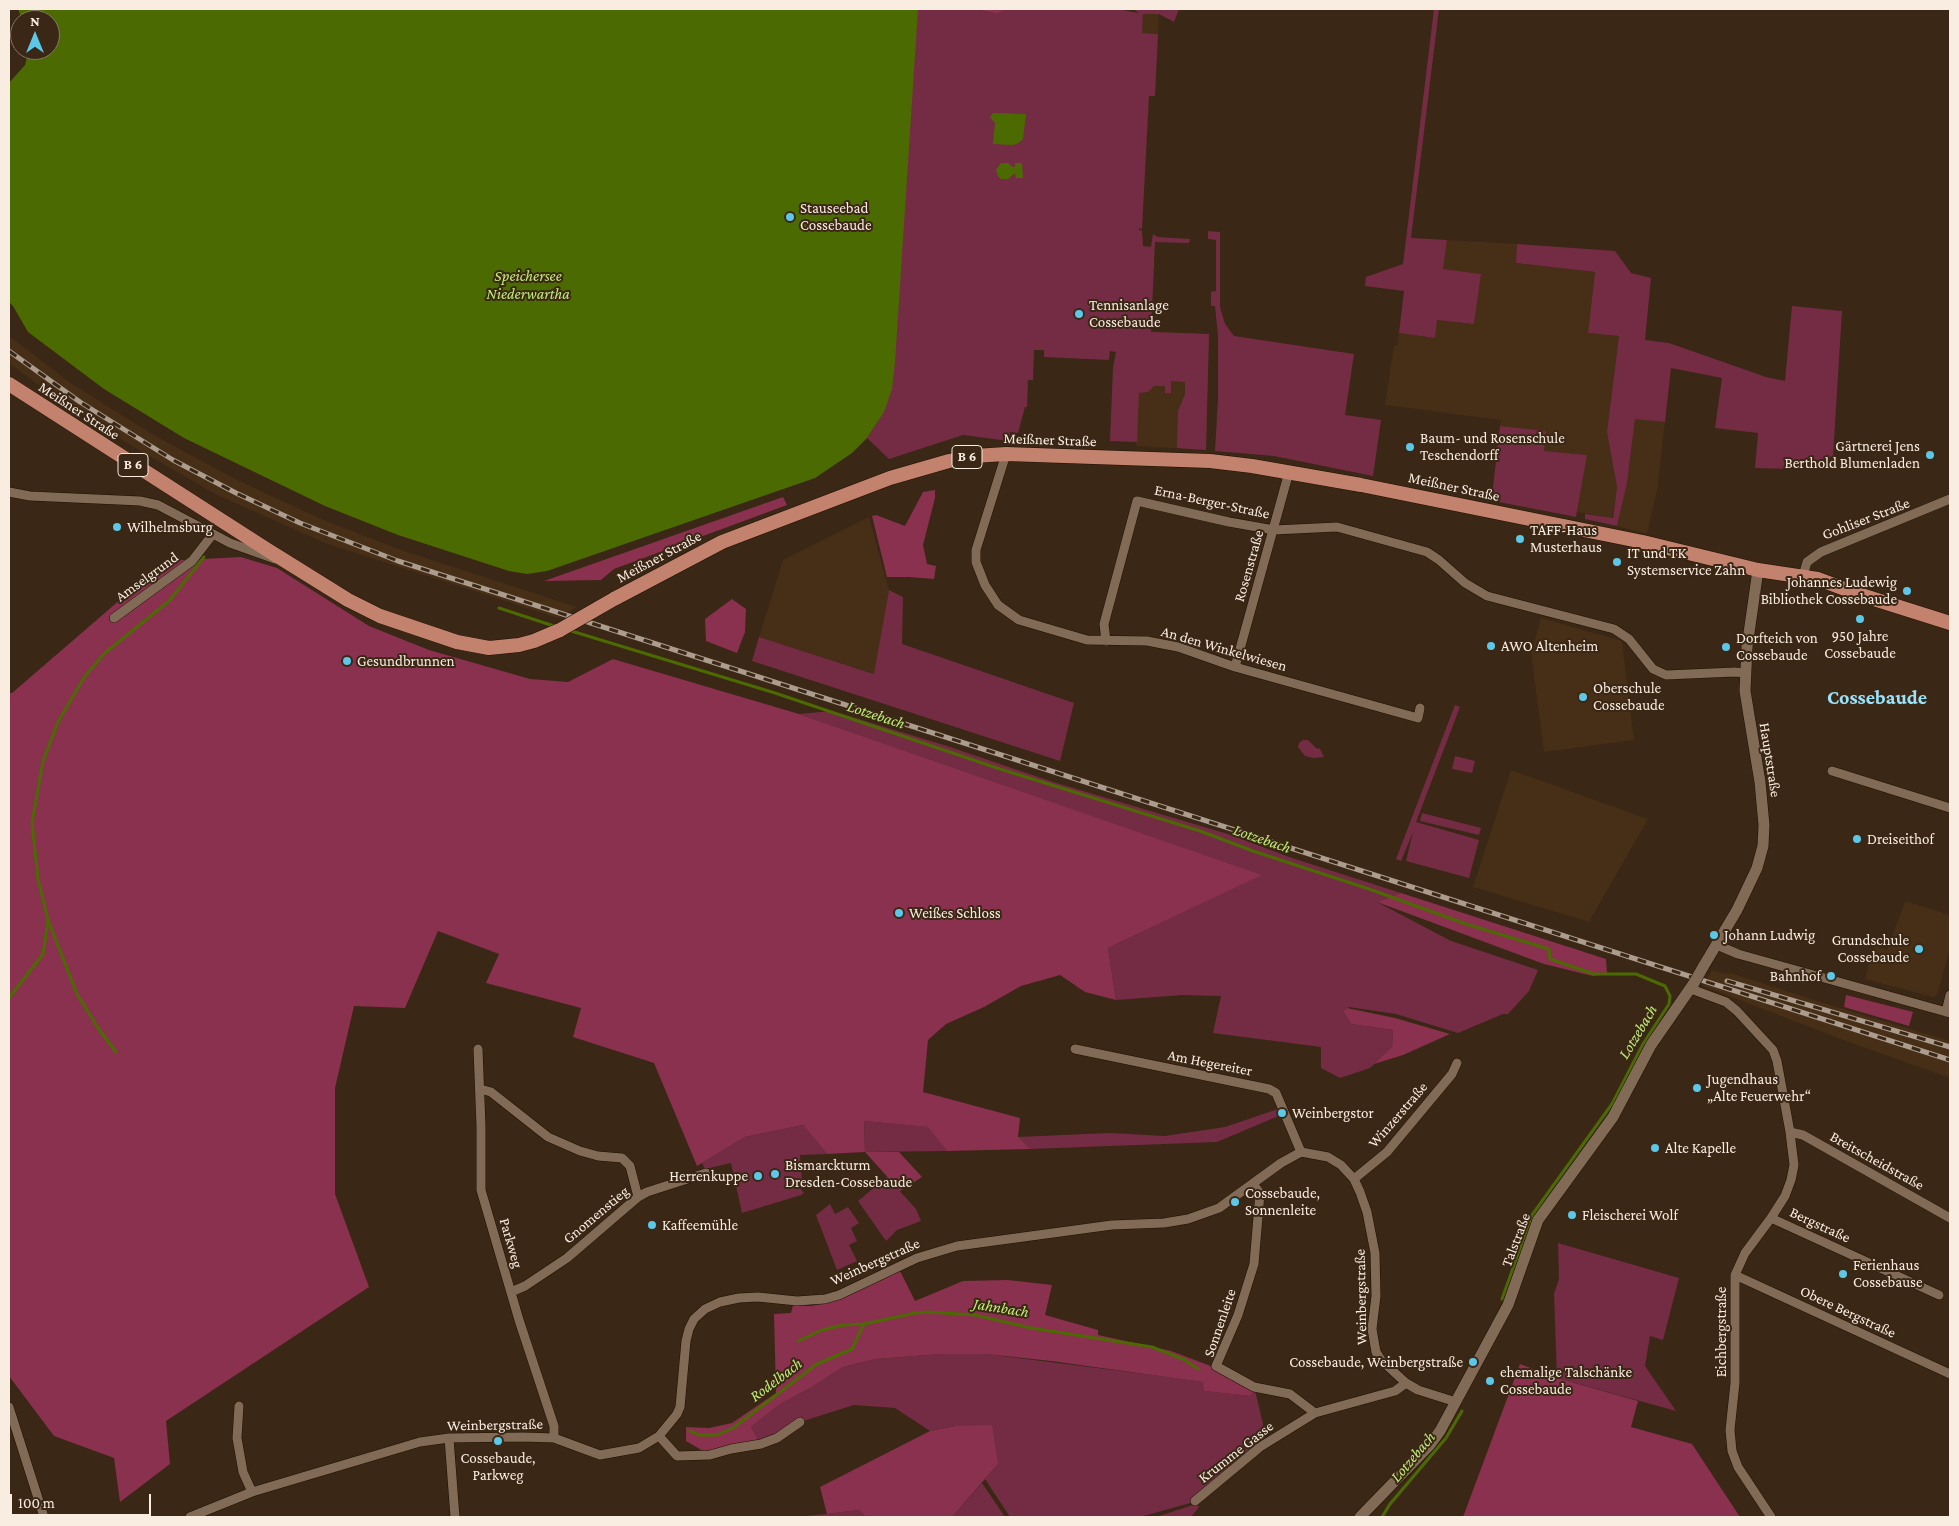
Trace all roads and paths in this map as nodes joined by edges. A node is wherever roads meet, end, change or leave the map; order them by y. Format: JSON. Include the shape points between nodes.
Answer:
{"nodes":[{"id":1,"x":9,"y":384,"type":"edge"},
{"id":2,"x":1006,"y":454,"type":"junction"},
{"id":3,"x":1289,"y":472,"type":"junction"},
{"id":4,"x":9,"y":492,"type":"edge"},
{"id":5,"x":1950,"y":499,"type":"edge"},
{"id":6,"x":1274,"y":530,"type":"junction"},
{"id":7,"x":213,"y":534,"type":"junction"},
{"id":8,"x":280,"y":558,"type":"junction"},
{"id":9,"x":1758,"y":570,"type":"junction"},
{"id":10,"x":1803,"y":576,"type":"junction"},
{"id":11,"x":114,"y":618,"type":"dead end"},
{"id":12,"x":1950,"y":623,"type":"edge"},
{"id":13,"x":1106,"y":641,"type":"junction"},
{"id":14,"x":1235,"y":667,"type":"junction"},
{"id":15,"x":1745,"y":673,"type":"junction"},
{"id":16,"x":1420,"y":708,"type":"dead end"},
{"id":17,"x":1832,"y":771,"type":"dead end"},
{"id":18,"x":1950,"y":808,"type":"edge"},
{"id":19,"x":1717,"y":945,"type":"junction"},
{"id":20,"x":1692,"y":986,"type":"junction"},
{"id":21,"x":1950,"y":995,"type":"edge"},
{"id":22,"x":1948,"y":1012,"type":"edge"},
{"id":23,"x":478,"y":1049,"type":"dead end"},
{"id":24,"x":1075,"y":1050,"type":"dead end"},
{"id":25,"x":1457,"y":1063,"type":"dead end"},
{"id":26,"x":480,"y":1089,"type":"junction"},
{"id":27,"x":1790,"y":1132,"type":"junction"},
{"id":28,"x":1301,"y":1152,"type":"junction"},
{"id":29,"x":706,"y":1173,"type":"dead end"},
{"id":30,"x":1354,"y":1179,"type":"junction"},
{"id":31,"x":1253,"y":1184,"type":"junction"},
{"id":32,"x":638,"y":1197,"type":"junction"},
{"id":33,"x":1771,"y":1218,"type":"junction"},
{"id":34,"x":1950,"y":1218,"type":"edge"},
{"id":35,"x":1735,"y":1275,"type":"junction"},
{"id":36,"x":511,"y":1292,"type":"junction"},
{"id":37,"x":1939,"y":1295,"type":"dead end"},
{"id":38,"x":1950,"y":1374,"type":"edge"},
{"id":39,"x":1406,"y":1383,"type":"junction"},
{"id":40,"x":1456,"y":1402,"type":"junction"},
{"id":41,"x":239,"y":1406,"type":"dead end"},
{"id":42,"x":9,"y":1407,"type":"edge"},
{"id":43,"x":1315,"y":1413,"type":"junction"},
{"id":44,"x":800,"y":1422,"type":"dead end"},
{"id":45,"x":659,"y":1436,"type":"junction"},
{"id":46,"x":449,"y":1438,"type":"junction"},
{"id":47,"x":554,"y":1438,"type":"junction"},
{"id":48,"x":252,"y":1492,"type":"junction"},
{"id":49,"x":1195,"y":1501,"type":"dead end"},
{"id":50,"x":44,"y":1517,"type":"edge"},
{"id":51,"x":190,"y":1517,"type":"edge"},
{"id":52,"x":455,"y":1517,"type":"edge"},
{"id":53,"x":1360,"y":1517,"type":"edge"},
{"id":54,"x":1770,"y":1517,"type":"edge"}],
"edges":[{"from":1,"to":8,"type":"main road","name":"Meißner Straße","number":"B 6"},
{"from":2,"to":3,"type":"main road","name":"Meißner Straße","number":"B 6","via":[[1210,461]]},
{"from":2,"to":8,"type":"main road","name":"Meißner Straße","number":"B 6","bridge":true,"via":[[949,461],[890,478],[722,542],[560,630],[519,645],[489,648],[416,630],[348,600]]},
{"from":2,"to":13,"type":"street","name":"An den Winkelwiesen","via":[[976,550],[976,562],[985,585],[998,605],[1019,620],[1087,640]]},
{"from":3,"to":6,"type":"street","name":"Rosenstraße"},
{"from":3,"to":9,"type":"main road","name":"Meißner Straße","number":"B 6","via":[[1634,540]]},
{"from":4,"to":7,"type":"street","via":[[140,501],[158,505]]},
{"from":5,"to":10,"type":"street","name":"Gohliser Straße","via":[[1821,552],[1807,562]]},
{"from":6,"to":13,"type":"street","name":"Erna-Berger-Straße","via":[[1137,501],[1104,624]]},
{"from":6,"to":14,"type":"street","name":"Rosenstraße"},
{"from":6,"to":15,"type":"street","name":"Erna-Berger-Straße","via":[[1337,528],[1427,552],[1465,584],[1487,596],[1614,629],[1629,639],[1653,669],[1666,675]]},
{"from":7,"to":8,"type":"street","via":[[273,559]]},
{"from":7,"to":11,"type":"street","name":"Amselgrund","via":[[192,561]]},
{"from":9,"to":10,"type":"main road","number":"B 6"},
{"from":9,"to":15,"type":"street","name":"Hauptstraße"},
{"from":10,"to":12,"type":"main road","number":"B 6"},
{"from":13,"to":14,"type":"street","name":"An den Winkelwiesen","via":[[1147,641],[1178,647]]},
{"from":14,"to":16,"type":"street","name":"An den Winkelwiesen","via":[[1418,718]]},
{"from":15,"to":19,"type":"street","name":"Hauptstraße","via":[[1760,782],[1763,846],[1753,876]]},
{"from":17,"to":18,"type":"street"},
{"from":19,"to":20,"type":"street","name":"Talstraße","bridge":true},
{"from":19,"to":22,"type":"street","via":[[1738,954]]},
{"from":20,"to":27,"type":"street","name":"Eichbergstraße","via":[[1732,1006],[1772,1050]]},
{"from":20,"to":40,"type":"street","name":"Talstraße","via":[[1651,1045],[1614,1117],[1538,1220],[1508,1305]]},
{"from":21,"to":22,"type":"street"},
{"from":23,"to":26,"type":"street","name":"Parkweg"},
{"from":24,"to":28,"type":"street","name":"Am Hegereiter","via":[[1269,1089],[1276,1093]]},
{"from":25,"to":30,"type":"street","name":"Winzerstraße","via":[[1452,1074],[1388,1152]]},
{"from":26,"to":32,"type":"street","via":[[491,1092],[548,1137],[580,1151],[622,1158],[630,1166]]},
{"from":26,"to":36,"type":"street","name":"Parkweg","via":[[481,1190]]},
{"from":27,"to":33,"type":"street","name":"Eichbergstraße","via":[[1794,1165],[1792,1180]]},
{"from":27,"to":34,"type":"street","name":"Breitscheidstraße","via":[[1803,1135]]},
{"from":28,"to":30,"type":"street","name":"Weinbergstraße","via":[[1328,1157]]},
{"from":28,"to":31,"type":"street","name":"Weinbergstraße"},
{"from":29,"to":32,"type":"street","name":"Gnomenstieg"},
{"from":30,"to":39,"type":"street","name":"Weinbergstraße","via":[[1367,1212],[1375,1253],[1373,1342],[1381,1360]]},
{"from":31,"to":43,"type":"street","name":"Sonnenleite","via":[[1260,1193],[1254,1264],[1238,1315],[1216,1366],[1254,1387],[1290,1394]]},
{"from":31,"to":45,"type":"street","name":"Weinbergstraße","via":[[1219,1208],[1176,1222],[1112,1225],[956,1246],[917,1258],[824,1299],[796,1301],[758,1297],[720,1302],[705,1309],[689,1329],[680,1407]]},
{"from":32,"to":36,"type":"street","name":"Gnomenstieg","via":[[567,1258]]},
{"from":33,"to":35,"type":"street","name":"Eichbergstraße","via":[[1744,1253]]},
{"from":33,"to":37,"type":"street","name":"Bergstraße"},
{"from":35,"to":38,"type":"street","name":"Obere Bergstraße"},
{"from":35,"to":54,"type":"street","name":"Eichbergstraße","via":[[1732,1451],[1738,1467]]},
{"from":36,"to":47,"type":"street","name":"Parkweg","via":[[554,1426]]},
{"from":39,"to":40,"type":"street","name":"Weinbergstraße"},
{"from":39,"to":43,"type":"street","name":"Krumme Gasse","via":[[1395,1391]]},
{"from":40,"to":53,"type":"street","name":"Talstraße","via":[[1429,1446]]},
{"from":41,"to":48,"type":"street","via":[[237,1438],[243,1472]]},
{"from":42,"to":50,"type":"street"},
{"from":43,"to":49,"type":"street","name":"Krumme Gasse","via":[[1260,1447]]},
{"from":44,"to":45,"type":"street","via":[[778,1438],[710,1455],[677,1456]]},
{"from":45,"to":47,"type":"street","name":"Weinbergstraße","via":[[638,1448],[600,1455]]},
{"from":46,"to":47,"type":"street","name":"Weinbergstraße"},
{"from":46,"to":48,"type":"street","name":"Weinbergstraße","via":[[410,1444]]},
{"from":46,"to":52,"type":"street"},
{"from":48,"to":51,"type":"street","name":"Weinbergstraße"}]}
